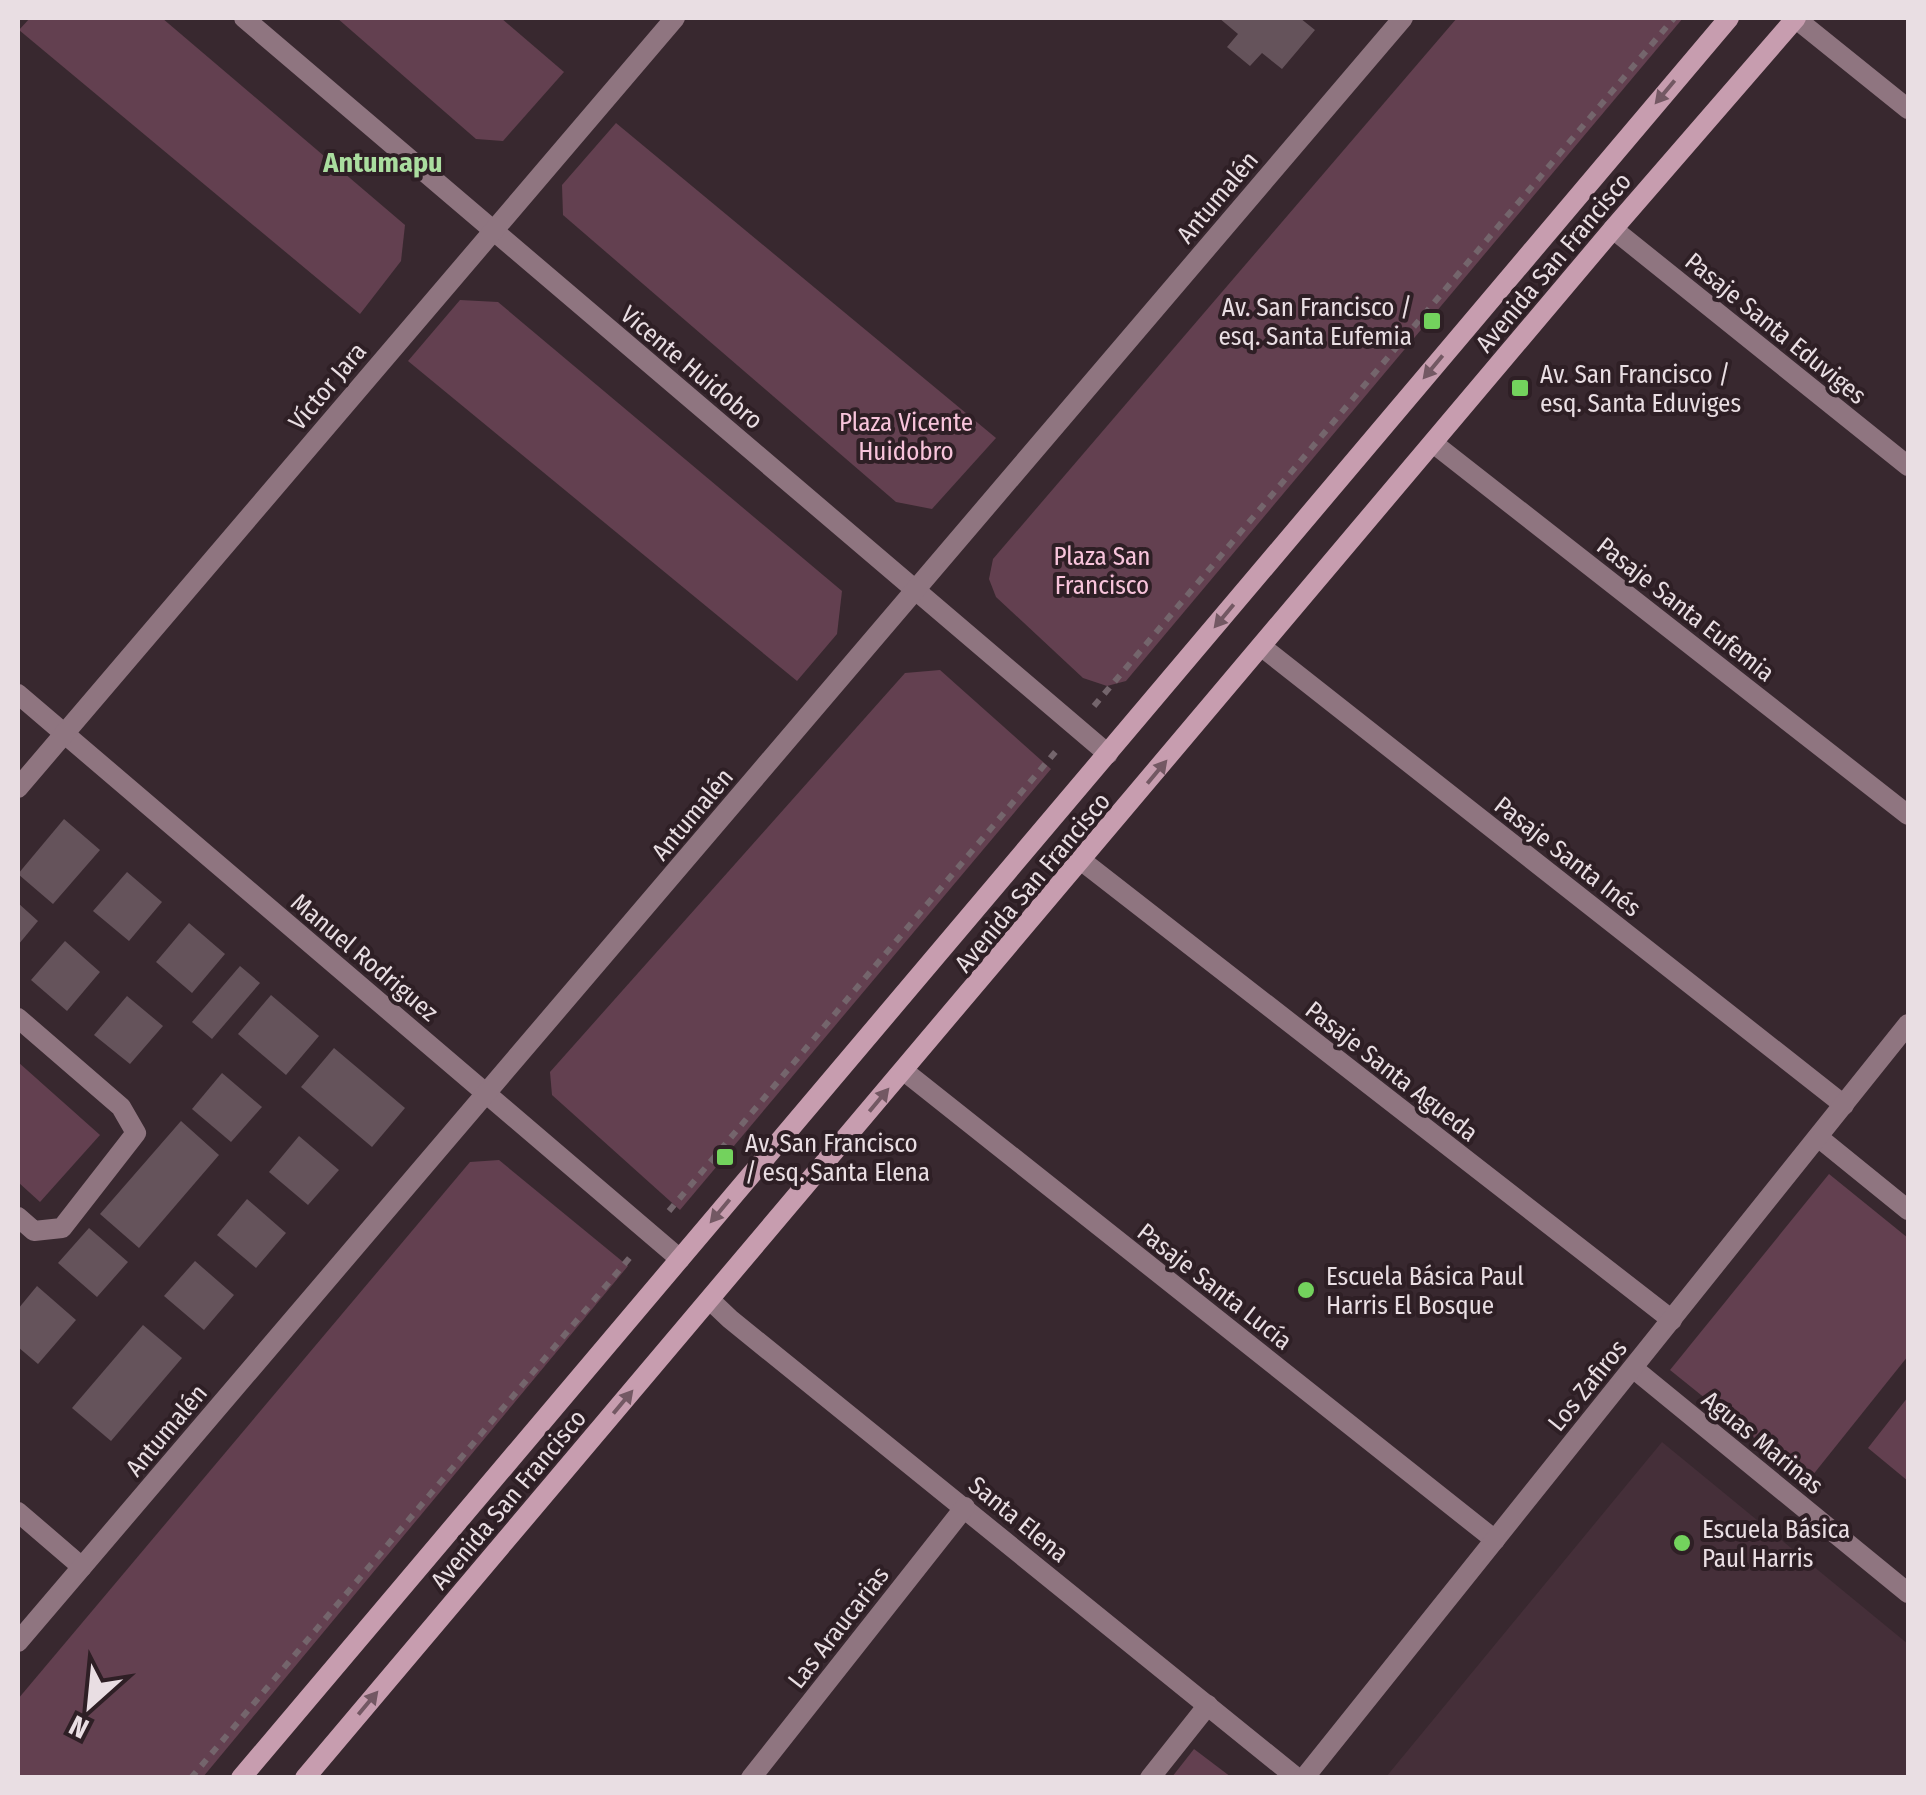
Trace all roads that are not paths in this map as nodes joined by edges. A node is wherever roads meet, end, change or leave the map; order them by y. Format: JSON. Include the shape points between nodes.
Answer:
{"nodes":[{"id":1,"x":244,"y":18,"type":"edge"},
{"id":2,"x":674,"y":18,"type":"edge"},
{"id":3,"x":1404,"y":18,"type":"edge"},
{"id":4,"x":1729,"y":18,"type":"edge"},
{"id":5,"x":1795,"y":18,"type":"edge"},
{"id":6,"x":1908,"y":109,"type":"edge"},
{"id":7,"x":1613,"y":229,"type":"junction"},
{"id":8,"x":493,"y":230,"type":"junction"},
{"id":9,"x":1433,"y":443,"type":"junction"},
{"id":10,"x":1908,"y":466,"type":"edge"},
{"id":11,"x":915,"y":590,"type":"junction"},
{"id":12,"x":1262,"y":646,"type":"junction"},
{"id":13,"x":18,"y":694,"type":"edge"},
{"id":14,"x":64,"y":734,"type":"junction"},
{"id":15,"x":1108,"y":754,"type":"junction"},
{"id":16,"x":18,"y":788,"type":"edge"},
{"id":17,"x":1908,"y":815,"type":"edge"},
{"id":18,"x":1082,"y":861,"type":"junction"},
{"id":19,"x":18,"y":1018,"type":"edge"},
{"id":20,"x":1908,"y":1024,"type":"edge"},
{"id":21,"x":904,"y":1071,"type":"junction"},
{"id":22,"x":486,"y":1093,"type":"junction"},
{"id":23,"x":1844,"y":1105,"type":"junction"},
{"id":24,"x":1818,"y":1136,"type":"junction"},
{"id":25,"x":1908,"y":1210,"type":"edge"},
{"id":26,"x":18,"y":1217,"type":"edge"},
{"id":27,"x":680,"y":1259,"type":"junction"},
{"id":28,"x":710,"y":1300,"type":"junction"},
{"id":29,"x":1672,"y":1320,"type":"junction"},
{"id":30,"x":1633,"y":1368,"type":"junction"},
{"id":31,"x":964,"y":1507,"type":"junction"},
{"id":32,"x":18,"y":1512,"type":"edge"},
{"id":33,"x":1495,"y":1540,"type":"junction"},
{"id":34,"x":82,"y":1566,"type":"junction"},
{"id":35,"x":1908,"y":1593,"type":"edge"},
{"id":36,"x":18,"y":1642,"type":"edge"},
{"id":37,"x":1208,"y":1704,"type":"junction"},
{"id":38,"x":241,"y":1778,"type":"edge"},
{"id":39,"x":305,"y":1778,"type":"edge"},
{"id":40,"x":751,"y":1778,"type":"edge"},
{"id":41,"x":1150,"y":1778,"type":"edge"},
{"id":42,"x":1300,"y":1778,"type":"edge"}],
"edges":[{"from":1,"to":8,"type":"street","name":"Vicente Huidobro"},
{"from":2,"to":8,"type":"street","name":"Víctor Jara"},
{"from":3,"to":11,"type":"street","name":"Antumalén"},
{"from":4,"to":15,"type":"main road","name":"Avenida San Francisco","one_way":true},
{"from":5,"to":6,"type":"street"},
{"from":5,"to":7,"type":"main road","name":"Avenida San Francisco"},
{"from":7,"to":9,"type":"main road","name":"Avenida San Francisco"},
{"from":7,"to":10,"type":"street","name":"Pasaje Santa Eduviges"},
{"from":8,"to":11,"type":"street","name":"Vicente Huidobro"},
{"from":8,"to":14,"type":"street","name":"Víctor Jara"},
{"from":9,"to":12,"type":"main road","name":"Avenida San Francisco"},
{"from":9,"to":17,"type":"street","name":"Pasaje Santa Eufemia"},
{"from":11,"to":15,"type":"street","name":"Vicente Huidobro"},
{"from":11,"to":22,"type":"street","name":"Antumalén"},
{"from":18,"to":12,"type":"main road","name":"Avenida San Francisco","one_way":true},
{"from":12,"to":23,"type":"street","name":"Pasaje Santa Inés"},
{"from":13,"to":14,"type":"street","name":"Manuel Rodriguez"},
{"from":14,"to":16,"type":"street","name":"Víctor Jara"},
{"from":14,"to":22,"type":"street","name":"Manuel Rodriguez"},
{"from":15,"to":27,"type":"main road","name":"Avenida San Francisco","one_way":true},
{"from":18,"to":21,"type":"main road","name":"Avenida San Francisco"},
{"from":18,"to":29,"type":"street","name":"Pasaje Santa Agueda"},
{"from":19,"to":26,"type":"street","via":[[121,1107],[136,1133],[62,1228],[34,1231]]},
{"from":20,"to":23,"type":"street","name":"Los Zafiros"},
{"from":28,"to":21,"type":"main road","name":"Avenida San Francisco","one_way":true},
{"from":21,"to":33,"type":"street","name":"Pasaje Santa Lucía"},
{"from":22,"to":27,"type":"street","name":"Manuel Rodriguez"},
{"from":22,"to":34,"type":"street","name":"Antumalén"},
{"from":23,"to":24,"type":"street","name":"Los Zafiros"},
{"from":24,"to":25,"type":"street"},
{"from":24,"to":29,"type":"street","name":"Los Zafiros"},
{"from":27,"to":38,"type":"main road","name":"Avenida San Francisco"},
{"from":28,"to":31,"type":"street","name":"Santa Elena"},
{"from":39,"to":28,"type":"main road","name":"Avenida San Francisco","one_way":true},
{"from":29,"to":30,"type":"street","name":"Los Zafiros"},
{"from":30,"to":33,"type":"street","name":"Los Zafiros"},
{"from":30,"to":35,"type":"street","name":"Aguas Marinas"},
{"from":31,"to":37,"type":"street","name":"Santa Elena"},
{"from":31,"to":40,"type":"street","name":"Las Araucarias"},
{"from":32,"to":34,"type":"street"},
{"from":33,"to":42,"type":"street","name":"Los Zafiros"},
{"from":34,"to":36,"type":"street","name":"Antumalén"},
{"from":37,"to":41,"type":"street"},
{"from":37,"to":42,"type":"street","name":"Santa Elena"}]}
